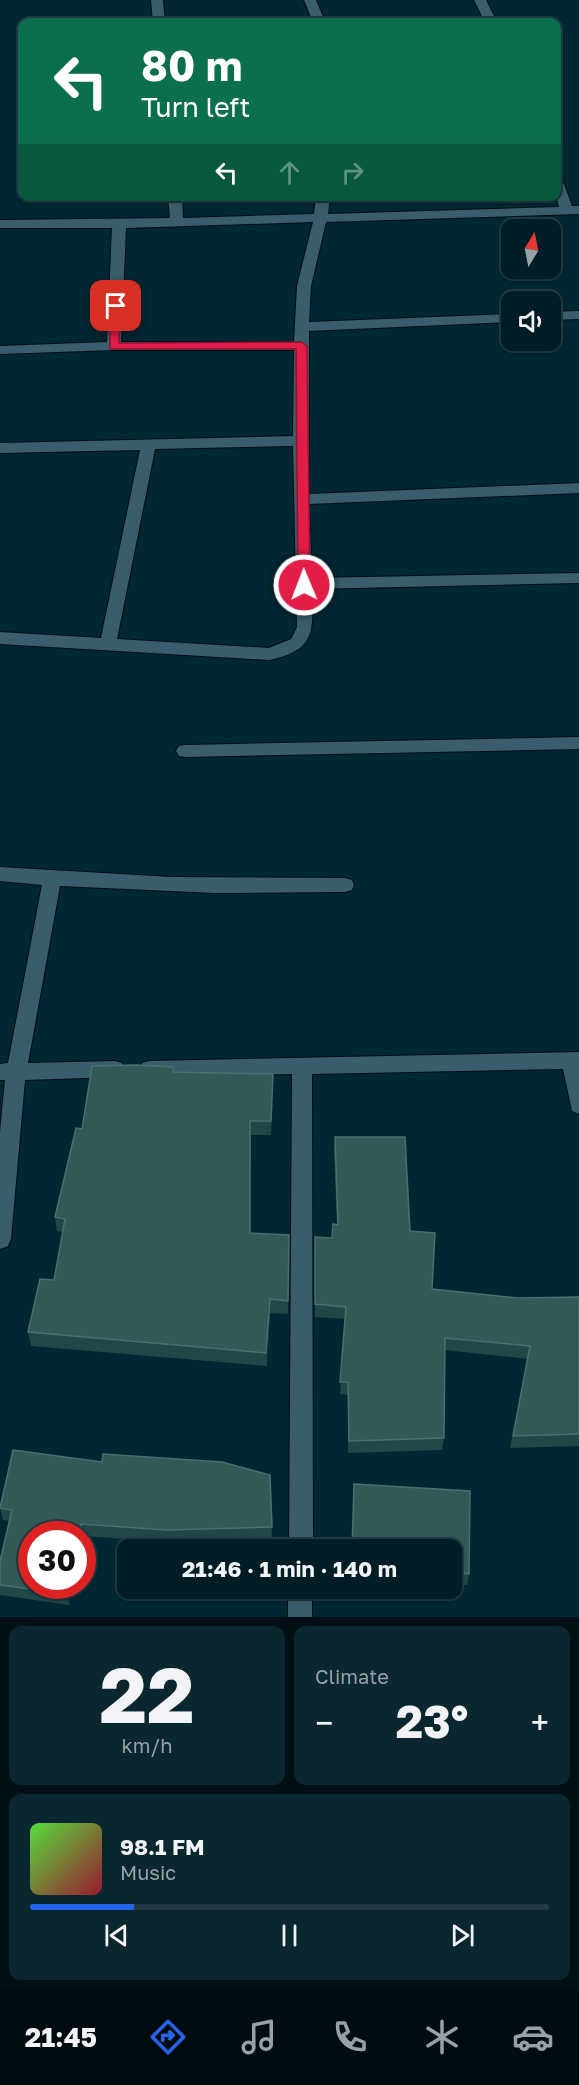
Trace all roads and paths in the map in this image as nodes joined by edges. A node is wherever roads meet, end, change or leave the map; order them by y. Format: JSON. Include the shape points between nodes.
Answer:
{"nodes":[{"id":1,"x":158,"y":0,"type":"edge"},
{"id":2,"x":310,"y":0,"type":"edge"},
{"id":3,"x":480,"y":0,"type":"edge"},
{"id":4,"x":159,"y":18,"type":"edge"},
{"id":5,"x":317,"y":18,"type":"edge"},
{"id":6,"x":489,"y":18,"type":"edge"},
{"id":7,"x":561,"y":188,"type":"edge"},
{"id":8,"x":175,"y":201,"type":"edge"},
{"id":9,"x":323,"y":201,"type":"edge"},
{"id":10,"x":573,"y":210,"type":"edge"},
{"id":11,"x":321,"y":218,"type":"junction"},
{"id":12,"x":177,"y":221,"type":"junction"},
{"id":13,"x":0,"y":224,"type":"edge"},
{"id":14,"x":119,"y":224,"type":"junction"},
{"id":15,"x":579,"y":315,"type":"edge"},
{"id":16,"x":561,"y":316,"type":"edge"},
{"id":17,"x":501,"y":318,"type":"edge"},
{"id":18,"x":302,"y":327,"type":"junction"},
{"id":19,"x":114,"y":346,"type":"junction"},
{"id":20,"x":302,"y":346,"type":"junction"},
{"id":21,"x":1,"y":353,"type":"edge"},
{"id":22,"x":301,"y":441,"type":"junction"},
{"id":23,"x":148,"y":445,"type":"junction"},
{"id":24,"x":0,"y":448,"type":"edge"},
{"id":25,"x":579,"y":488,"type":"edge"},
{"id":26,"x":302,"y":500,"type":"junction"},
{"id":27,"x":579,"y":578,"type":"edge"},
{"id":28,"x":304,"y":585,"type":"junction"},
{"id":29,"x":0,"y":638,"type":"edge"},
{"id":30,"x":108,"y":645,"type":"junction"},
{"id":31,"x":579,"y":743,"type":"edge"},
{"id":32,"x":185,"y":752,"type":"dead end"},
{"id":33,"x":0,"y":874,"type":"edge"},
{"id":34,"x":52,"y":879,"type":"junction"},
{"id":35,"x":345,"y":885,"type":"dead end"},
{"id":36,"x":575,"y":1060,"type":"edge"},
{"id":37,"x":302,"y":1065,"type":"junction"},
{"id":38,"x":8,"y":1072,"type":"edge"},
{"id":39,"x":579,"y":1105,"type":"edge"},
{"id":40,"x":0,"y":1239,"type":"edge"},
{"id":41,"x":301,"y":1539,"type":"edge"},
{"id":42,"x":300,"y":1599,"type":"edge"},
{"id":43,"x":300,"y":1617,"type":"edge"}],
"edges":[{"from":1,"to":4,"type":"street"},
{"from":2,"to":5,"type":"street"},
{"from":3,"to":6,"type":"street"},
{"from":7,"to":10,"type":"street"},
{"from":8,"to":12,"type":"street"},
{"from":9,"to":11,"type":"street"},
{"from":10,"to":11,"type":"street"},
{"from":11,"to":12,"type":"street"},
{"from":11,"to":18,"type":"street","via":[[303,297]]},
{"from":12,"to":14,"type":"street"},
{"from":13,"to":14,"type":"street"},
{"from":14,"to":19,"type":"street"},
{"from":15,"to":16,"type":"street"},
{"from":17,"to":18,"type":"street"},
{"from":18,"to":20,"type":"street"},
{"from":19,"to":20,"type":"street"},
{"from":19,"to":21,"type":"street"},
{"from":20,"to":22,"type":"street"},
{"from":22,"to":23,"type":"street"},
{"from":22,"to":26,"type":"street"},
{"from":23,"to":24,"type":"street"},
{"from":23,"to":30,"type":"street"},
{"from":25,"to":26,"type":"street"},
{"from":26,"to":28,"type":"street"},
{"from":27,"to":28,"type":"street"},
{"from":28,"to":30,"type":"street","via":[[305,627],[302,640],[290,650],[269,654]]},
{"from":29,"to":30,"type":"street"},
{"from":31,"to":32,"type":"street"},
{"from":33,"to":34,"type":"street"},
{"from":34,"to":35,"type":"street","via":[[271,887]]},
{"from":34,"to":38,"type":"street"},
{"from":36,"to":37,"type":"street"},
{"from":36,"to":39,"type":"street"},
{"from":37,"to":38,"type":"street"},
{"from":37,"to":41,"type":"street"},
{"from":38,"to":40,"type":"street"},
{"from":42,"to":43,"type":"street"}]}
